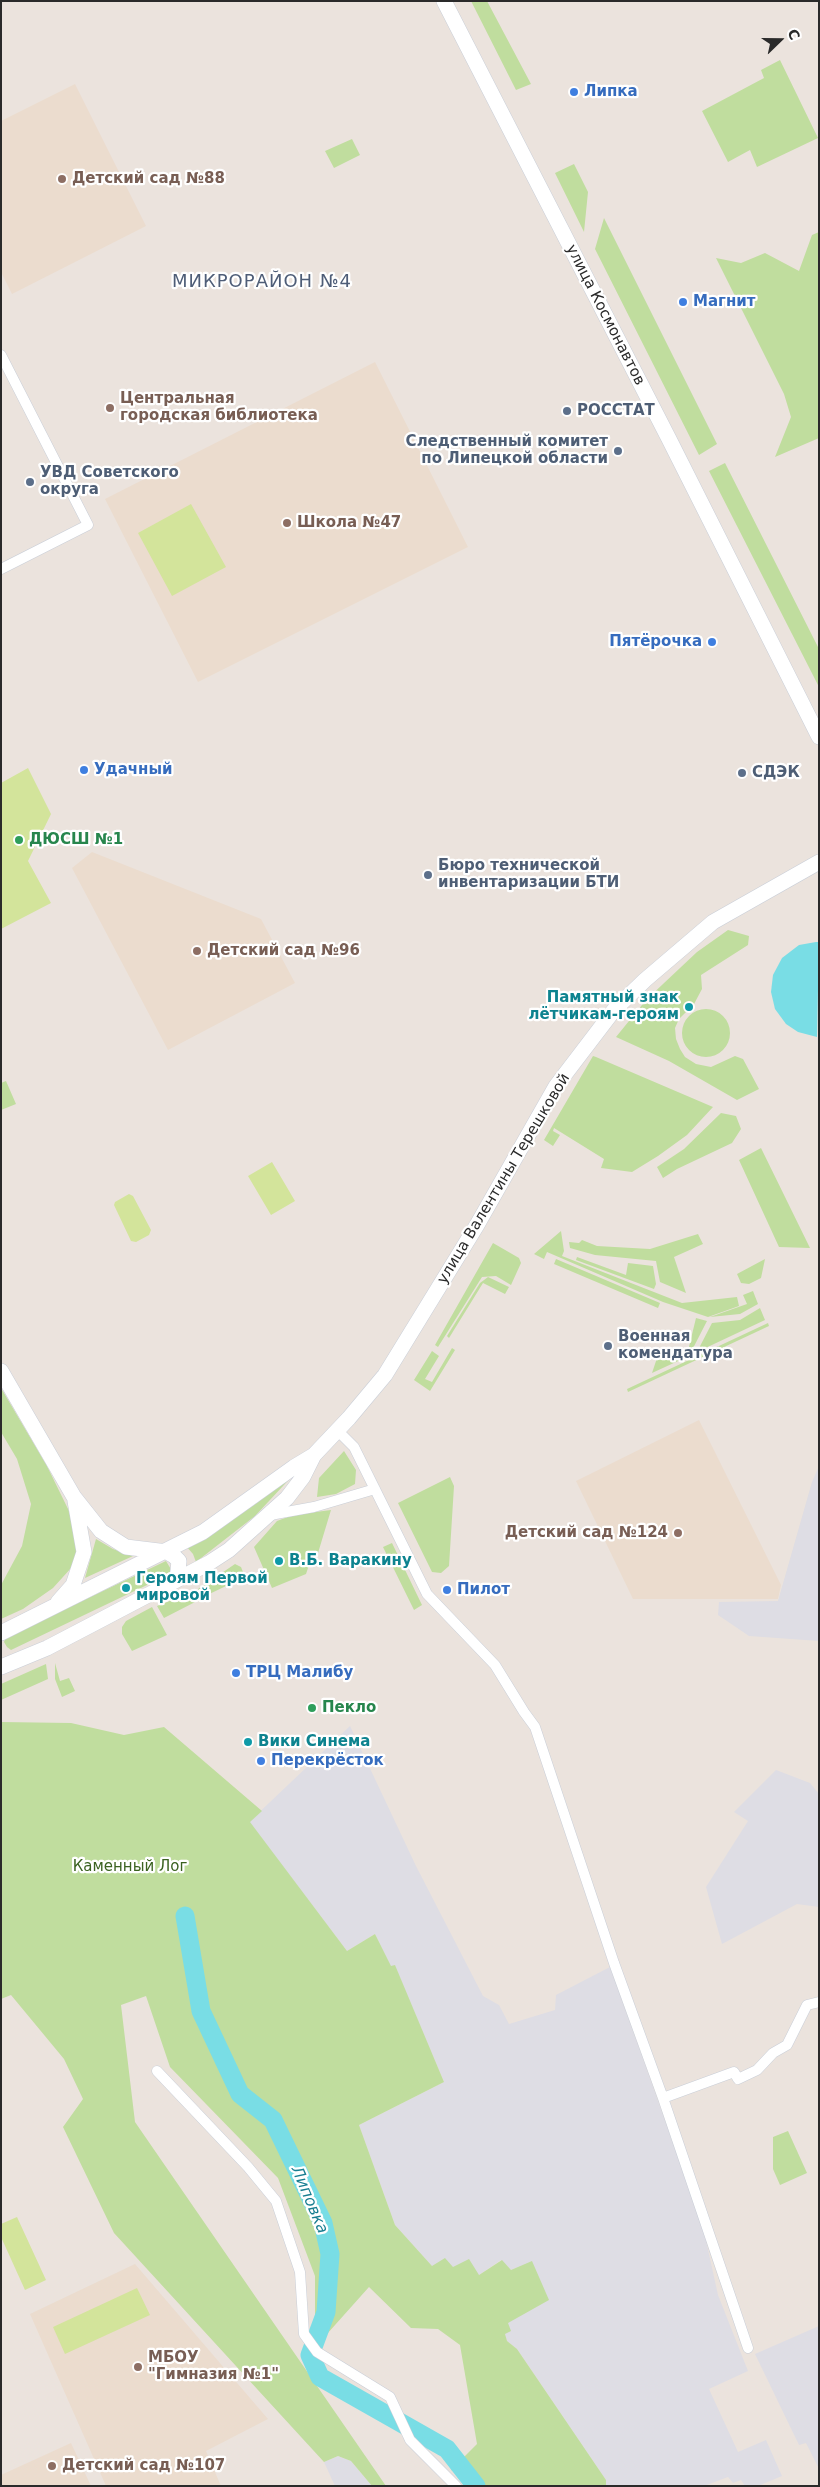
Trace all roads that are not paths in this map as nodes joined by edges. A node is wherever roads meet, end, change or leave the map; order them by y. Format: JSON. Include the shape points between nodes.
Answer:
{"nodes":[{"id":1,"x":444,"y":1,"type":"edge"},
{"id":2,"x":1,"y":355,"type":"edge"},
{"id":3,"x":1,"y":569,"type":"edge"},
{"id":4,"x":819,"y":737,"type":"edge"},
{"id":5,"x":819,"y":862,"type":"edge"},
{"id":6,"x":1,"y":1371,"type":"edge"},
{"id":7,"x":338,"y":1431,"type":"junction"},
{"id":8,"x":314,"y":1455,"type":"junction"},
{"id":9,"x":364,"y":1467,"type":"junction"},
{"id":10,"x":375,"y":1489,"type":"junction"},
{"id":11,"x":356,"y":1495,"type":"junction"},
{"id":12,"x":74,"y":1497,"type":"junction"},
{"id":13,"x":268,"y":1516,"type":"junction"},
{"id":14,"x":167,"y":1552,"type":"junction"},
{"id":15,"x":177,"y":1580,"type":"junction"},
{"id":16,"x":54,"y":1607,"type":"junction"},
{"id":17,"x":1,"y":1633,"type":"edge"},
{"id":18,"x":1,"y":1656,"type":"edge"},
{"id":19,"x":16,"y":1661,"type":"junction"},
{"id":20,"x":1,"y":1667,"type":"edge"},
{"id":21,"x":819,"y":2002,"type":"edge"},
{"id":22,"x":157,"y":2071,"type":"dead end"},
{"id":23,"x":663,"y":2098,"type":"junction"},
{"id":24,"x":748,"y":2348,"type":"dead end"},
{"id":25,"x":456,"y":2486,"type":"edge"}],
"edges":[{"from":1,"to":4,"type":"main road","name":"улица Космонавтов","via":[[670,439]]},
{"from":2,"to":3,"type":"street","via":[[88,525]]},
{"from":5,"to":7,"type":"main road","name":"улица Валентины Терешковой","via":[[713,922],[614,1010],[546,1102],[412,1335],[385,1375]]},
{"from":6,"to":12,"type":"main road"},
{"from":7,"to":8,"type":"main road","name":"улица Валентины Терешковой"},
{"from":7,"to":9,"type":"street","via":[[354,1447]]},
{"from":8,"to":13,"type":"main road","name":"улица Валентины Терешковой","via":[[303,1477]]},
{"from":8,"to":14,"type":"main road","name":"улица Валентины Терешковой","via":[[203,1532]]},
{"from":9,"to":10,"type":"street"},
{"from":9,"to":11,"type":"street","via":[[365,1485]]},
{"from":10,"to":11,"type":"street"},
{"from":10,"to":23,"type":"street","via":[[427,1594],[495,1665],[535,1727]]},
{"from":11,"to":13,"type":"street"},
{"from":12,"to":14,"type":"main road","via":[[101,1532],[126,1547]]},
{"from":12,"to":16,"type":"main road","via":[[84,1552],[73,1585]]},
{"from":13,"to":15,"type":"main road","name":"улица Валентины Терешковой","via":[[228,1550]]},
{"from":14,"to":15,"type":"main road","via":[[179,1561]]},
{"from":14,"to":16,"type":"main road","name":"улица Валентины Терешковой"},
{"from":15,"to":19,"type":"main road","name":"улица Валентины Терешковой"},
{"from":16,"to":17,"type":"main road","name":"улица Валентины Терешковой"},
{"from":18,"to":19,"type":"main road"},
{"from":19,"to":20,"type":"main road","name":"улица Валентины Терешковой"},
{"from":21,"to":23,"type":"street","via":[[807,2005],[787,2045],[773,2053],[758,2070],[738,2079],[734,2072]]},
{"from":22,"to":25,"type":"street","via":[[276,2201],[300,2272],[304,2334],[317,2352],[390,2397],[410,2440]]},
{"from":23,"to":24,"type":"street"}]}
